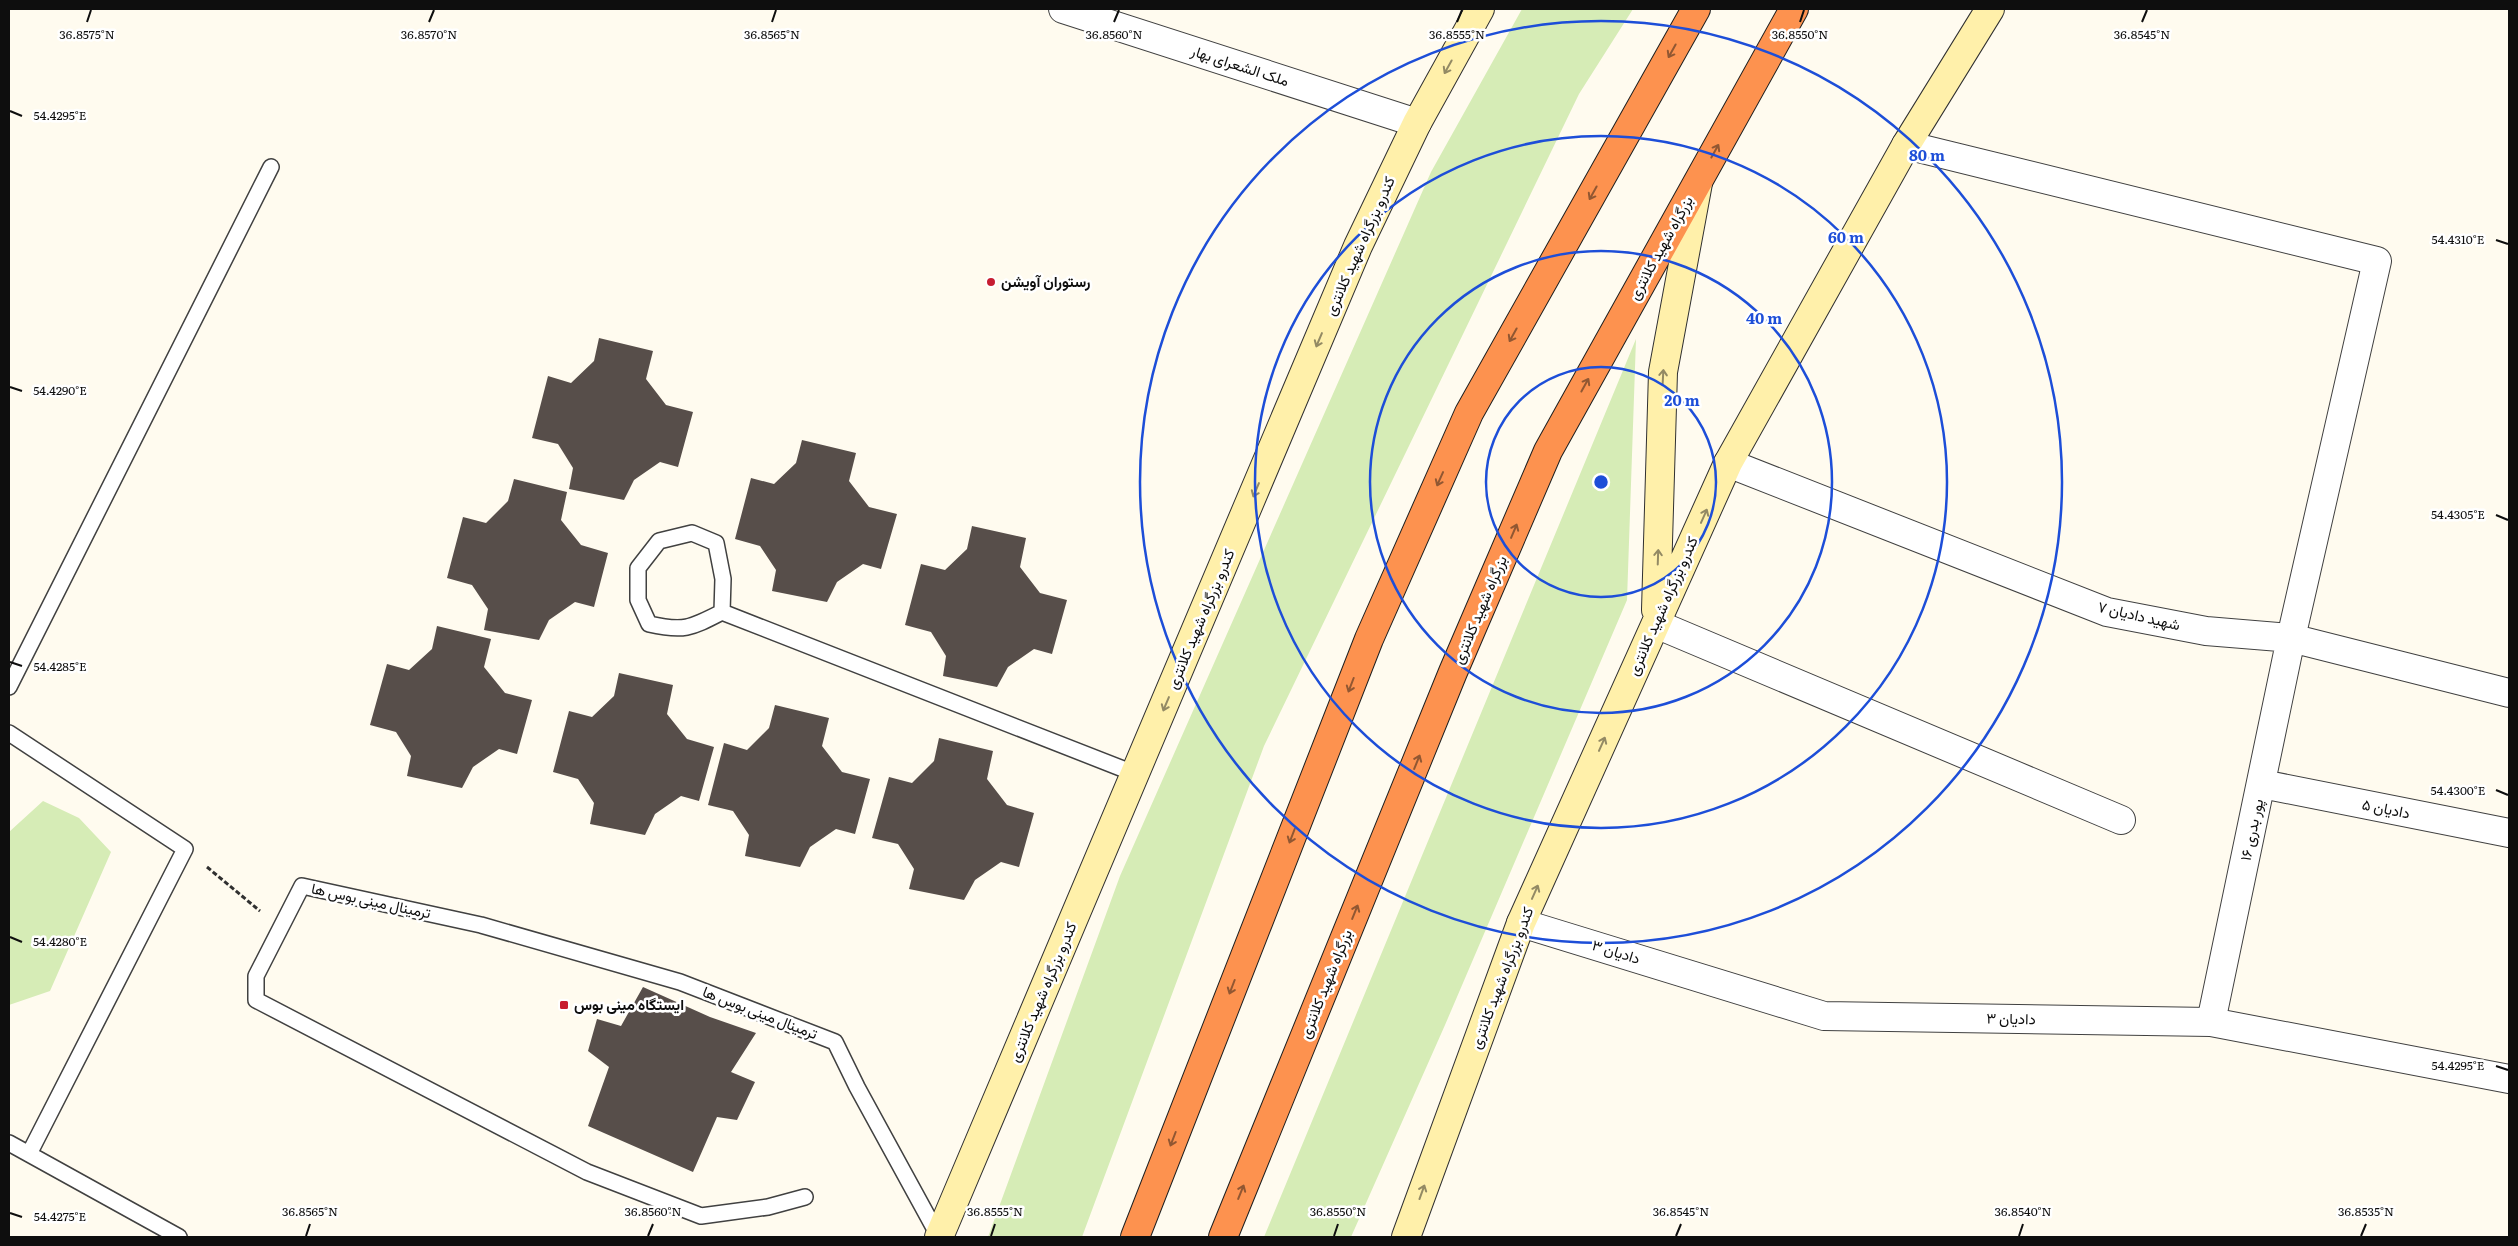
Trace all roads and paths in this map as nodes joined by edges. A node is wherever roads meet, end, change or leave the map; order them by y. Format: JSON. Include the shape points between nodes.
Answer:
{"nodes":[{"id":1,"x":1063,"y":9,"type":"edge"},
{"id":2,"x":1480,"y":9,"type":"edge"},
{"id":3,"x":1696,"y":9,"type":"edge"},
{"id":4,"x":1794,"y":9,"type":"edge"},
{"id":5,"x":1990,"y":9,"type":"edge"},
{"id":6,"x":1417,"y":123,"type":"junction"},
{"id":7,"x":1906,"y":145,"type":"junction"},
{"id":8,"x":271,"y":167,"type":"dead end"},
{"id":9,"x":1699,"y":180,"type":"junction"},
{"id":10,"x":1728,"y":463,"type":"junction"},
{"id":11,"x":722,"y":612,"type":"junction"},
{"id":12,"x":1656,"y":624,"type":"junction"},
{"id":13,"x":2291,"y":638,"type":"junction"},
{"id":14,"x":9,"y":687,"type":"edge"},
{"id":15,"x":2509,"y":693,"type":"edge"},
{"id":16,"x":9,"y":733,"type":"edge"},
{"id":17,"x":1136,"y":774,"type":"junction"},
{"id":18,"x":2262,"y":784,"type":"junction"},
{"id":19,"x":2121,"y":820,"type":"dead end"},
{"id":20,"x":2509,"y":833,"type":"edge"},
{"id":21,"x":185,"y":849,"type":"junction"},
{"id":22,"x":1521,"y":923,"type":"junction"},
{"id":23,"x":281,"y":928,"type":"junction"},
{"id":24,"x":2211,"y":1022,"type":"junction"},
{"id":25,"x":2509,"y":1079,"type":"edge"},
{"id":26,"x":9,"y":1143,"type":"edge"},
{"id":27,"x":29,"y":1154,"type":"junction"},
{"id":28,"x":805,"y":1197,"type":"dead end"},
{"id":29,"x":179,"y":1237,"type":"edge"},
{"id":30,"x":939,"y":1237,"type":"edge"},
{"id":31,"x":1135,"y":1237,"type":"edge"},
{"id":32,"x":1222,"y":1237,"type":"edge"},
{"id":33,"x":1406,"y":1237,"type":"edge"}],
"edges":[{"from":1,"to":6,"type":"street","name":"ملک الشعرای بهار"},
{"from":2,"to":6,"type":"main road","name":"کندرو بزرگراه شهید کلانتری","one_way":true},
{"from":3,"to":31,"type":"highway","one_way":true,"via":[[1469,413],[1369,639]]},
{"from":9,"to":4,"type":"highway","name":"بزرگراه شهید کلانتری","one_way":true},
{"from":5,"to":7,"type":"main road","name":"کندرو بزرگراه شهید کلانتری"},
{"from":6,"to":17,"type":"main road","name":"کندرو بزرگراه شهید کلانتری","one_way":true,"via":[[1358,246]]},
{"from":7,"to":10,"type":"main road","name":"کندرو بزرگراه شهید کلانتری"},
{"from":7,"to":13,"type":"street","name":"پور بدری ۱۶","via":[[2377,261]]},
{"from":8,"to":14,"type":"lane"},
{"from":12,"to":9,"type":"main road","one_way":true,"via":[[1663,372]]},
{"from":32,"to":9,"type":"highway","name":"بزرگراه شهید کلانتری","one_way":true,"via":[[1453,672],[1548,451]]},
{"from":12,"to":10,"type":"main road","name":"کندرو بزرگراه شهید کلانتری","one_way":true},
{"from":10,"to":13,"type":"street","name":"شهید دادیان ۷","via":[[2107,612],[2206,631]]},
{"from":11,"to":11,"type":"lane","via":[[723,579],[716,543],[692,533],[659,541],[638,568],[638,600],[649,624],[675,630],[699,624]]},
{"from":11,"to":17,"type":"lane"},
{"from":12,"to":19,"type":"street"},
{"from":22,"to":12,"type":"main road","name":"کندرو بزرگراه شهید کلانتری","one_way":true},
{"from":13,"to":15,"type":"street","name":"شهید دادیان ۷"},
{"from":13,"to":18,"type":"street","name":"پور بدری ۱۶"},
{"from":16,"to":21,"type":"lane"},
{"from":17,"to":30,"type":"main road","name":"کندرو بزرگراه شهید کلانتری"},
{"from":18,"to":20,"type":"street","name":"دادیان ۵"},
{"from":18,"to":24,"type":"street","name":"پور بدری ۱۶"},
{"from":21,"to":23,"type":"path"},
{"from":21,"to":27,"type":"lane"},
{"from":22,"to":24,"type":"street","name":"دادیان ۳","via":[[1824,1016]]},
{"from":33,"to":22,"type":"main road","name":"کندرو بزرگراه شهید کلانتری","one_way":true},
{"from":23,"to":28,"type":"lane","name":"ترمینال مینی بوس ها","via":[[256,976],[256,1000],[587,1172],[701,1216],[768,1207]]},
{"from":23,"to":30,"type":"lane","name":"ترمینال مینی بوس ها","via":[[302,886],[481,925],[680,982],[835,1042]]},
{"from":24,"to":25,"type":"street","name":"دادیان ۳"},
{"from":26,"to":27,"type":"lane"},
{"from":27,"to":29,"type":"lane"}]}
